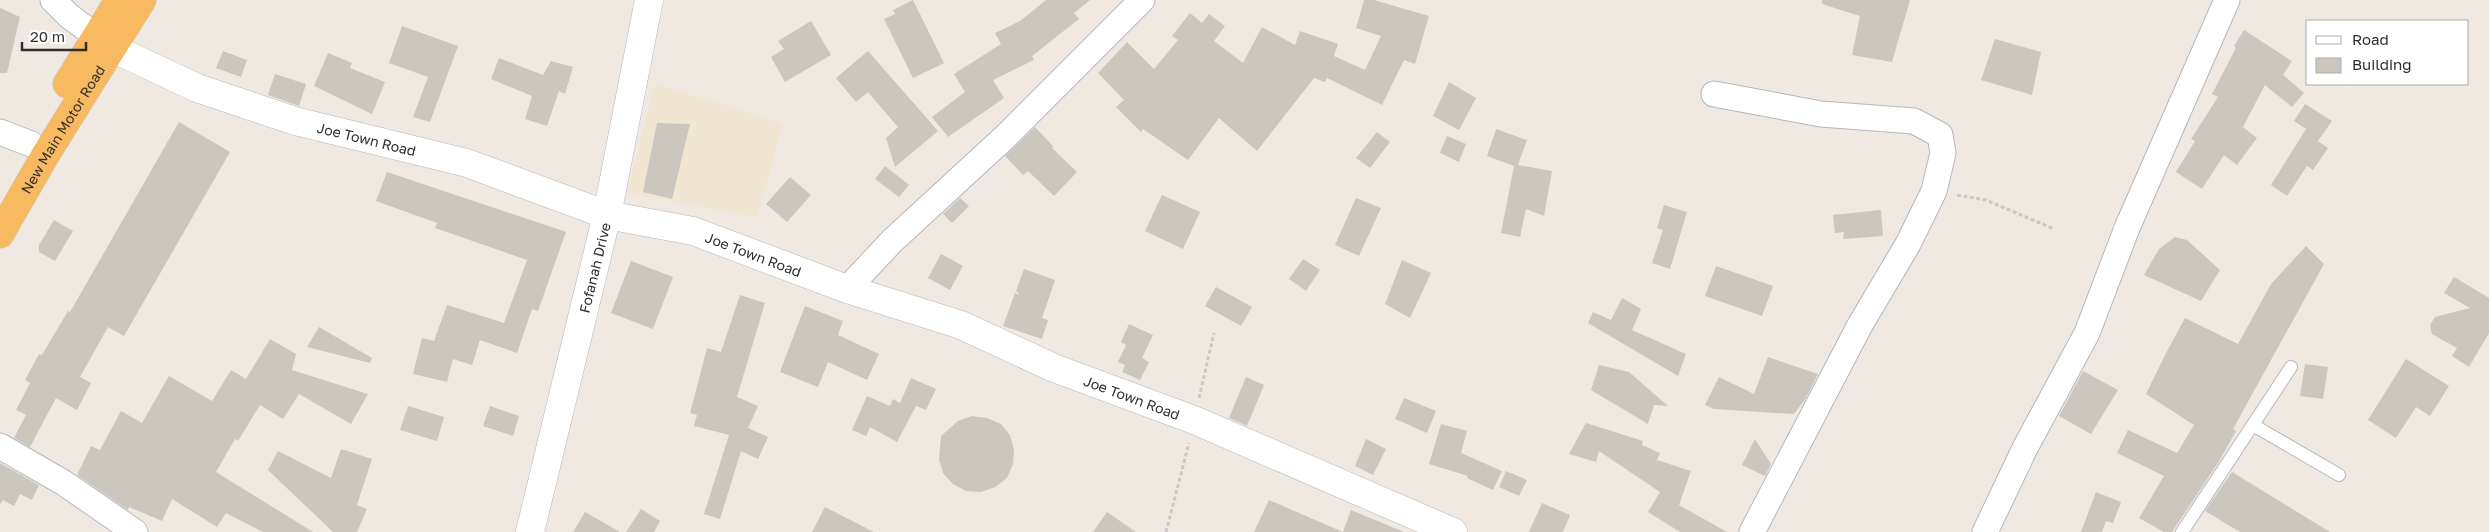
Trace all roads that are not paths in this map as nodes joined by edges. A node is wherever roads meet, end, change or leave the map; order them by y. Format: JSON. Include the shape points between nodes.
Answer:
{"nodes":[{"id":1,"x":119,"y":0,"type":"edge"},
{"id":2,"x":142,"y":0,"type":"edge"},
{"id":3,"x":649,"y":0,"type":"edge"},
{"id":4,"x":1142,"y":0,"type":"edge"},
{"id":5,"x":2226,"y":0,"type":"edge"},
{"id":6,"x":66,"y":5,"type":"edge"},
{"id":7,"x":104,"y":42,"type":"junction"},
{"id":8,"x":1714,"y":94,"type":"dead end"},
{"id":9,"x":0,"y":132,"type":"edge"},
{"id":10,"x":31,"y":144,"type":"junction"},
{"id":11,"x":0,"y":197,"type":"edge"},
{"id":12,"x":607,"y":215,"type":"junction"},
{"id":13,"x":0,"y":234,"type":"edge"},
{"id":14,"x":847,"y":288,"type":"junction"},
{"id":15,"x":2291,"y":367,"type":"dead end"},
{"id":16,"x":2253,"y":425,"type":"junction"},
{"id":17,"x":0,"y":446,"type":"edge"},
{"id":18,"x":2339,"y":475,"type":"dead end"},
{"id":19,"x":135,"y":532,"type":"edge"},
{"id":20,"x":530,"y":532,"type":"edge"},
{"id":21,"x":1453,"y":532,"type":"edge"},
{"id":22,"x":1752,"y":532,"type":"edge"},
{"id":23,"x":1985,"y":532,"type":"edge"},
{"id":24,"x":2182,"y":532,"type":"edge"}],
"edges":[{"from":1,"to":7,"type":"highway","name":"New Main Motor Road"},
{"from":2,"to":7,"type":"highway","name":"New Main Motor Road"},
{"from":3,"to":12,"type":"street","name":"Fofanah Drive"},
{"from":4,"to":14,"type":"street","via":[[1006,137]]},
{"from":5,"to":23,"type":"street","via":[[2127,228],[2087,333],[2025,448]]},
{"from":6,"to":7,"type":"street","name":"Joe Town Road"},
{"from":7,"to":10,"type":"highway","name":"New Main Motor Road"},
{"from":7,"to":12,"type":"street","name":"Joe Town Road","via":[[196,88],[286,118],[467,163]]},
{"from":7,"to":13,"type":"highway","name":"New Main Motor Road"},
{"from":8,"to":22,"type":"street","via":[[1821,114],[1914,121],[1940,135],[1943,152],[1934,191],[1908,244],[1855,333]]},
{"from":9,"to":10,"type":"street"},
{"from":10,"to":11,"type":"highway","name":"New Main Motor Road"},
{"from":12,"to":14,"type":"street","name":"Joe Town Road","via":[[693,231]]},
{"from":12,"to":20,"type":"street","name":"Fofanah Drive"},
{"from":14,"to":21,"type":"street","name":"Joe Town Road","via":[[961,325],[1054,368],[1194,420]]},
{"from":15,"to":16,"type":"lane"},
{"from":16,"to":18,"type":"lane"},
{"from":16,"to":24,"type":"lane"},
{"from":17,"to":19,"type":"street","via":[[64,483]]}]}
